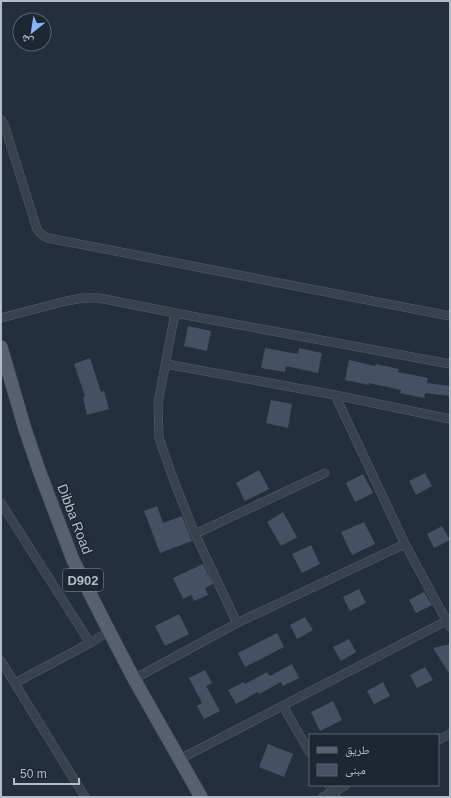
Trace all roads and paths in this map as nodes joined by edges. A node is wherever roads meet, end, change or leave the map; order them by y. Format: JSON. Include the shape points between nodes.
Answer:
{"nodes":[{"id":1,"x":1,"y":120,"type":"edge"},
{"id":2,"x":175,"y":313,"type":"junction"},
{"id":3,"x":450,"y":316,"type":"edge"},
{"id":4,"x":1,"y":318,"type":"edge"},
{"id":5,"x":1,"y":347,"type":"edge"},
{"id":6,"x":166,"y":364,"type":"junction"},
{"id":7,"x":450,"y":364,"type":"edge"},
{"id":8,"x":335,"y":395,"type":"junction"},
{"id":9,"x":450,"y":419,"type":"edge"},
{"id":10,"x":325,"y":473,"type":"dead end"},
{"id":11,"x":1,"y":503,"type":"edge"},
{"id":12,"x":195,"y":534,"type":"junction"},
{"id":13,"x":405,"y":544,"type":"junction"},
{"id":14,"x":449,"y":622,"type":"edge"},
{"id":15,"x":237,"y":623,"type":"junction"},
{"id":16,"x":109,"y":631,"type":"junction"},
{"id":17,"x":90,"y":643,"type":"junction"},
{"id":18,"x":1,"y":661,"type":"edge"},
{"id":19,"x":134,"y":679,"type":"junction"},
{"id":20,"x":15,"y":683,"type":"junction"},
{"id":21,"x":283,"y":706,"type":"junction"},
{"id":22,"x":450,"y":734,"type":"edge"},
{"id":23,"x":439,"y":740,"type":"edge"},
{"id":24,"x":309,"y":751,"type":"edge"},
{"id":25,"x":180,"y":759,"type":"junction"},
{"id":26,"x":344,"y":786,"type":"edge"},
{"id":27,"x":332,"y":791,"type":"edge"},
{"id":28,"x":85,"y":797,"type":"edge"},
{"id":29,"x":201,"y":797,"type":"edge"},
{"id":30,"x":323,"y":797,"type":"edge"}],
"edges":[{"from":1,"to":3,"type":"street","via":[[37,229],[44,237]]},
{"from":2,"to":4,"type":"street","via":[[99,298],[83,298]]},
{"from":2,"to":6,"type":"street"},
{"from":2,"to":7,"type":"street"},
{"from":5,"to":16,"type":"main road","name":"Dibba Road","number":"D902","via":[[25,429],[70,553]]},
{"from":6,"to":8,"type":"street"},
{"from":6,"to":12,"type":"street","via":[[158,403],[159,438]]},
{"from":8,"to":9,"type":"street"},
{"from":8,"to":13,"type":"street"},
{"from":10,"to":12,"type":"street"},
{"from":11,"to":17,"type":"street"},
{"from":12,"to":15,"type":"street"},
{"from":13,"to":14,"type":"street"},
{"from":13,"to":15,"type":"street"},
{"from":14,"to":21,"type":"street"},
{"from":15,"to":19,"type":"street"},
{"from":16,"to":17,"type":"street"},
{"from":16,"to":19,"type":"main road","name":"Dibba Road","number":"D902"},
{"from":17,"to":20,"type":"street"},
{"from":18,"to":20,"type":"street"},
{"from":19,"to":25,"type":"main road","name":"Dibba Road","number":"D902"},
{"from":20,"to":28,"type":"street"},
{"from":21,"to":24,"type":"street"},
{"from":21,"to":25,"type":"street"},
{"from":22,"to":23,"type":"street"},
{"from":25,"to":29,"type":"main road","name":"Dibba Road","number":"D902"},
{"from":26,"to":27,"type":"street"},
{"from":27,"to":30,"type":"street"}]}
